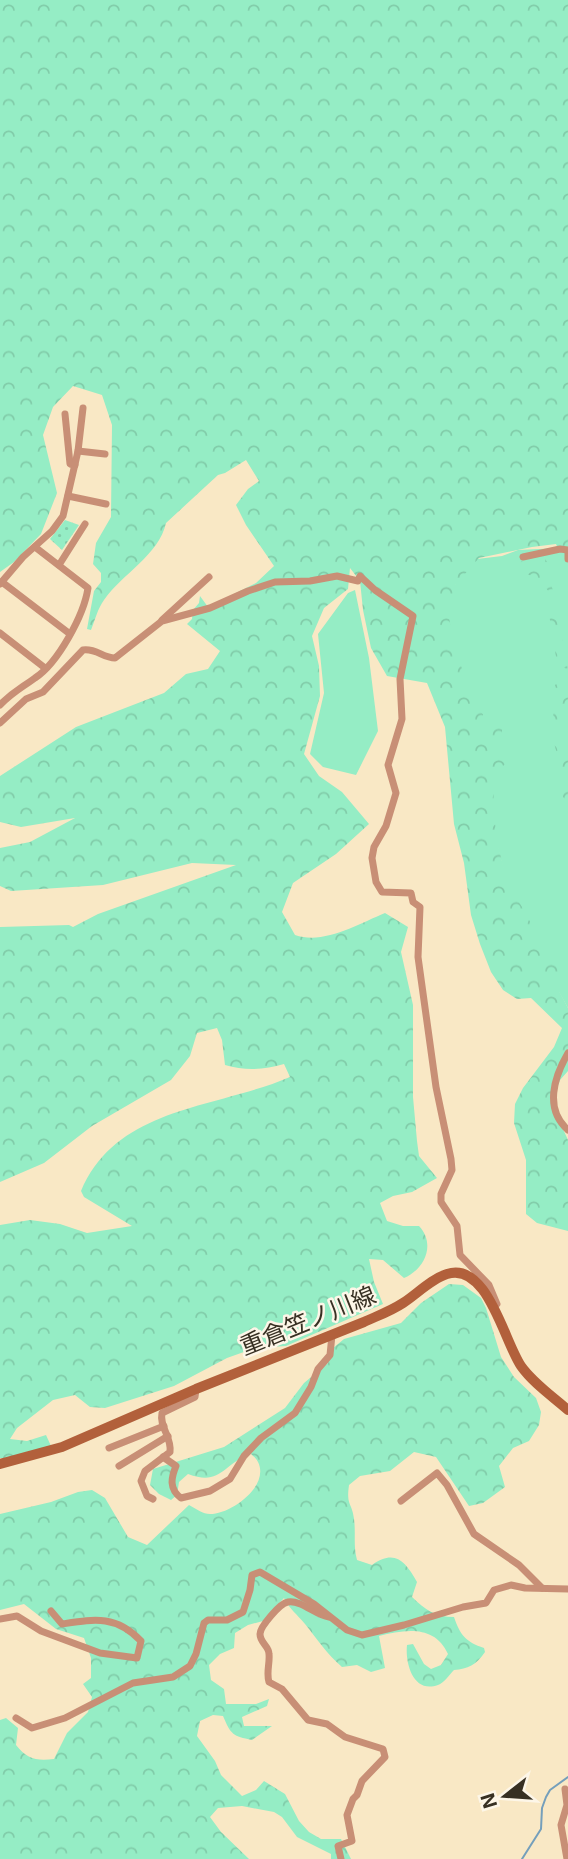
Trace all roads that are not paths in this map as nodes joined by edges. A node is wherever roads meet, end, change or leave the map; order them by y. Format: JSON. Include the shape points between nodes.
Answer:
{"nodes":[{"id":1,"x":83,"y":408,"type":"dead end"},
{"id":2,"x":65,"y":414,"type":"dead end"},
{"id":3,"x":78,"y":451,"type":"junction"},
{"id":4,"x":105,"y":454,"type":"dead end"},
{"id":5,"x":75,"y":465,"type":"junction"},
{"id":6,"x":68,"y":496,"type":"junction"},
{"id":7,"x":106,"y":504,"type":"dead end"},
{"id":8,"x":85,"y":524,"type":"dead end"},
{"id":9,"x":35,"y":547,"type":"junction"},
{"id":10,"x":568,"y":550,"type":"edge"},
{"id":11,"x":523,"y":557,"type":"dead end"},
{"id":12,"x":568,"y":559,"type":"edge"},
{"id":13,"x":59,"y":565,"type":"junction"},
{"id":14,"x":209,"y":577,"type":"dead end"},
{"id":15,"x":1,"y":583,"type":"edge"},
{"id":16,"x":162,"y":621,"type":"junction"},
{"id":17,"x":0,"y":633,"type":"edge"},
{"id":18,"x":71,"y":634,"type":"junction"},
{"id":19,"x":46,"y":668,"type":"junction"},
{"id":20,"x":0,"y":705,"type":"edge"},
{"id":21,"x":0,"y":723,"type":"edge"},
{"id":22,"x":568,"y":1053,"type":"edge"},
{"id":23,"x":568,"y":1130,"type":"edge"},
{"id":24,"x":492,"y":1307,"type":"junction"},
{"id":25,"x":332,"y":1335,"type":"junction"},
{"id":26,"x":196,"y":1389,"type":"junction"},
{"id":27,"x":568,"y":1410,"type":"edge"},
{"id":28,"x":163,"y":1426,"type":"junction"},
{"id":29,"x":168,"y":1436,"type":"junction"},
{"id":30,"x":109,"y":1448,"type":"dead end"},
{"id":31,"x":163,"y":1457,"type":"junction"},
{"id":32,"x":0,"y":1464,"type":"edge"},
{"id":33,"x":119,"y":1466,"type":"dead end"},
{"id":34,"x":153,"y":1499,"type":"dead end"},
{"id":35,"x":401,"y":1501,"type":"dead end"},
{"id":36,"x":543,"y":1589,"type":"junction"},
{"id":37,"x":568,"y":1589,"type":"edge"},
{"id":38,"x":51,"y":1611,"type":"dead end"},
{"id":39,"x":330,"y":1617,"type":"junction"},
{"id":40,"x":0,"y":1619,"type":"edge"},
{"id":41,"x":16,"y":1718,"type":"dead end"},
{"id":42,"x":565,"y":1789,"type":"dead end"},
{"id":43,"x":341,"y":1859,"type":"edge"},
{"id":44,"x":568,"y":1859,"type":"edge"}],
"edges":[{"from":1,"to":3,"type":"street"},
{"from":2,"to":5,"type":"street","via":[[70,464]]},
{"from":3,"to":4,"type":"street"},
{"from":3,"to":5,"type":"street"},
{"from":5,"to":6,"type":"street"},
{"from":6,"to":7,"type":"street"},
{"from":6,"to":9,"type":"street","via":[[63,516]]},
{"from":8,"to":13,"type":"street"},
{"from":9,"to":13,"type":"street"},
{"from":9,"to":15,"type":"street"},
{"from":10,"to":11,"type":"street"},
{"from":10,"to":12,"type":"street"},
{"from":13,"to":18,"type":"street","via":[[88,588]]},
{"from":14,"to":16,"type":"street"},
{"from":15,"to":18,"type":"street"},
{"from":16,"to":21,"type":"street","via":[[115,657],[95,649],[83,650],[43,692],[26,699]]},
{"from":16,"to":24,"type":"street","via":[[275,582],[338,576],[358,581],[360,576],[412,616],[400,679],[402,719],[388,765],[396,793],[372,858],[382,892],[411,893],[420,907],[418,957],[452,1170],[441,1202],[457,1226],[460,1255],[489,1285],[497,1304]]},
{"from":17,"to":19,"type":"street"},
{"from":18,"to":19,"type":"street"},
{"from":19,"to":20,"type":"street"},
{"from":22,"to":23,"type":"street","via":[[559,1070],[553,1104]]},
{"from":24,"to":25,"type":"main road","name":"重倉笠ノ川線","via":[[478,1282],[464,1273],[450,1273],[392,1310]]},
{"from":24,"to":27,"type":"main road","name":"重倉笠ノ川線","via":[[523,1369]]},
{"from":25,"to":26,"type":"main road","name":"重倉笠ノ川線"},
{"from":25,"to":31,"type":"street","via":[[330,1355],[295,1413],[261,1438],[230,1479],[181,1498],[171,1484],[176,1466]]},
{"from":26,"to":28,"type":"street","via":[[195,1397],[162,1413]]},
{"from":26,"to":32,"type":"main road","name":"重倉笠ノ川線","via":[[62,1447]]},
{"from":28,"to":29,"type":"street"},
{"from":28,"to":30,"type":"street"},
{"from":29,"to":31,"type":"street","via":[[170,1452]]},
{"from":29,"to":33,"type":"street"},
{"from":31,"to":34,"type":"street","via":[[145,1471],[141,1481],[146,1496]]},
{"from":35,"to":36,"type":"street","via":[[437,1473],[474,1534],[519,1565]]},
{"from":36,"to":37,"type":"street"},
{"from":36,"to":39,"type":"street","via":[[511,1586],[494,1590],[486,1603],[371,1634],[348,1630]]},
{"from":38,"to":40,"type":"street","via":[[62,1624],[103,1619],[132,1632],[141,1642],[137,1658],[100,1653],[41,1632],[17,1616]]},
{"from":39,"to":41,"type":"street","via":[[260,1572],[252,1575],[243,1612],[228,1620],[204,1623],[190,1666],[173,1677],[133,1683],[65,1718],[32,1728]]},
{"from":39,"to":43,"type":"street","via":[[284,1602],[260,1633],[269,1652],[268,1679],[304,1717],[383,1749],[385,1757],[362,1781],[353,1799],[347,1815],[352,1841],[338,1846]]},
{"from":42,"to":44,"type":"street","via":[[567,1805],[561,1825]]}]}
